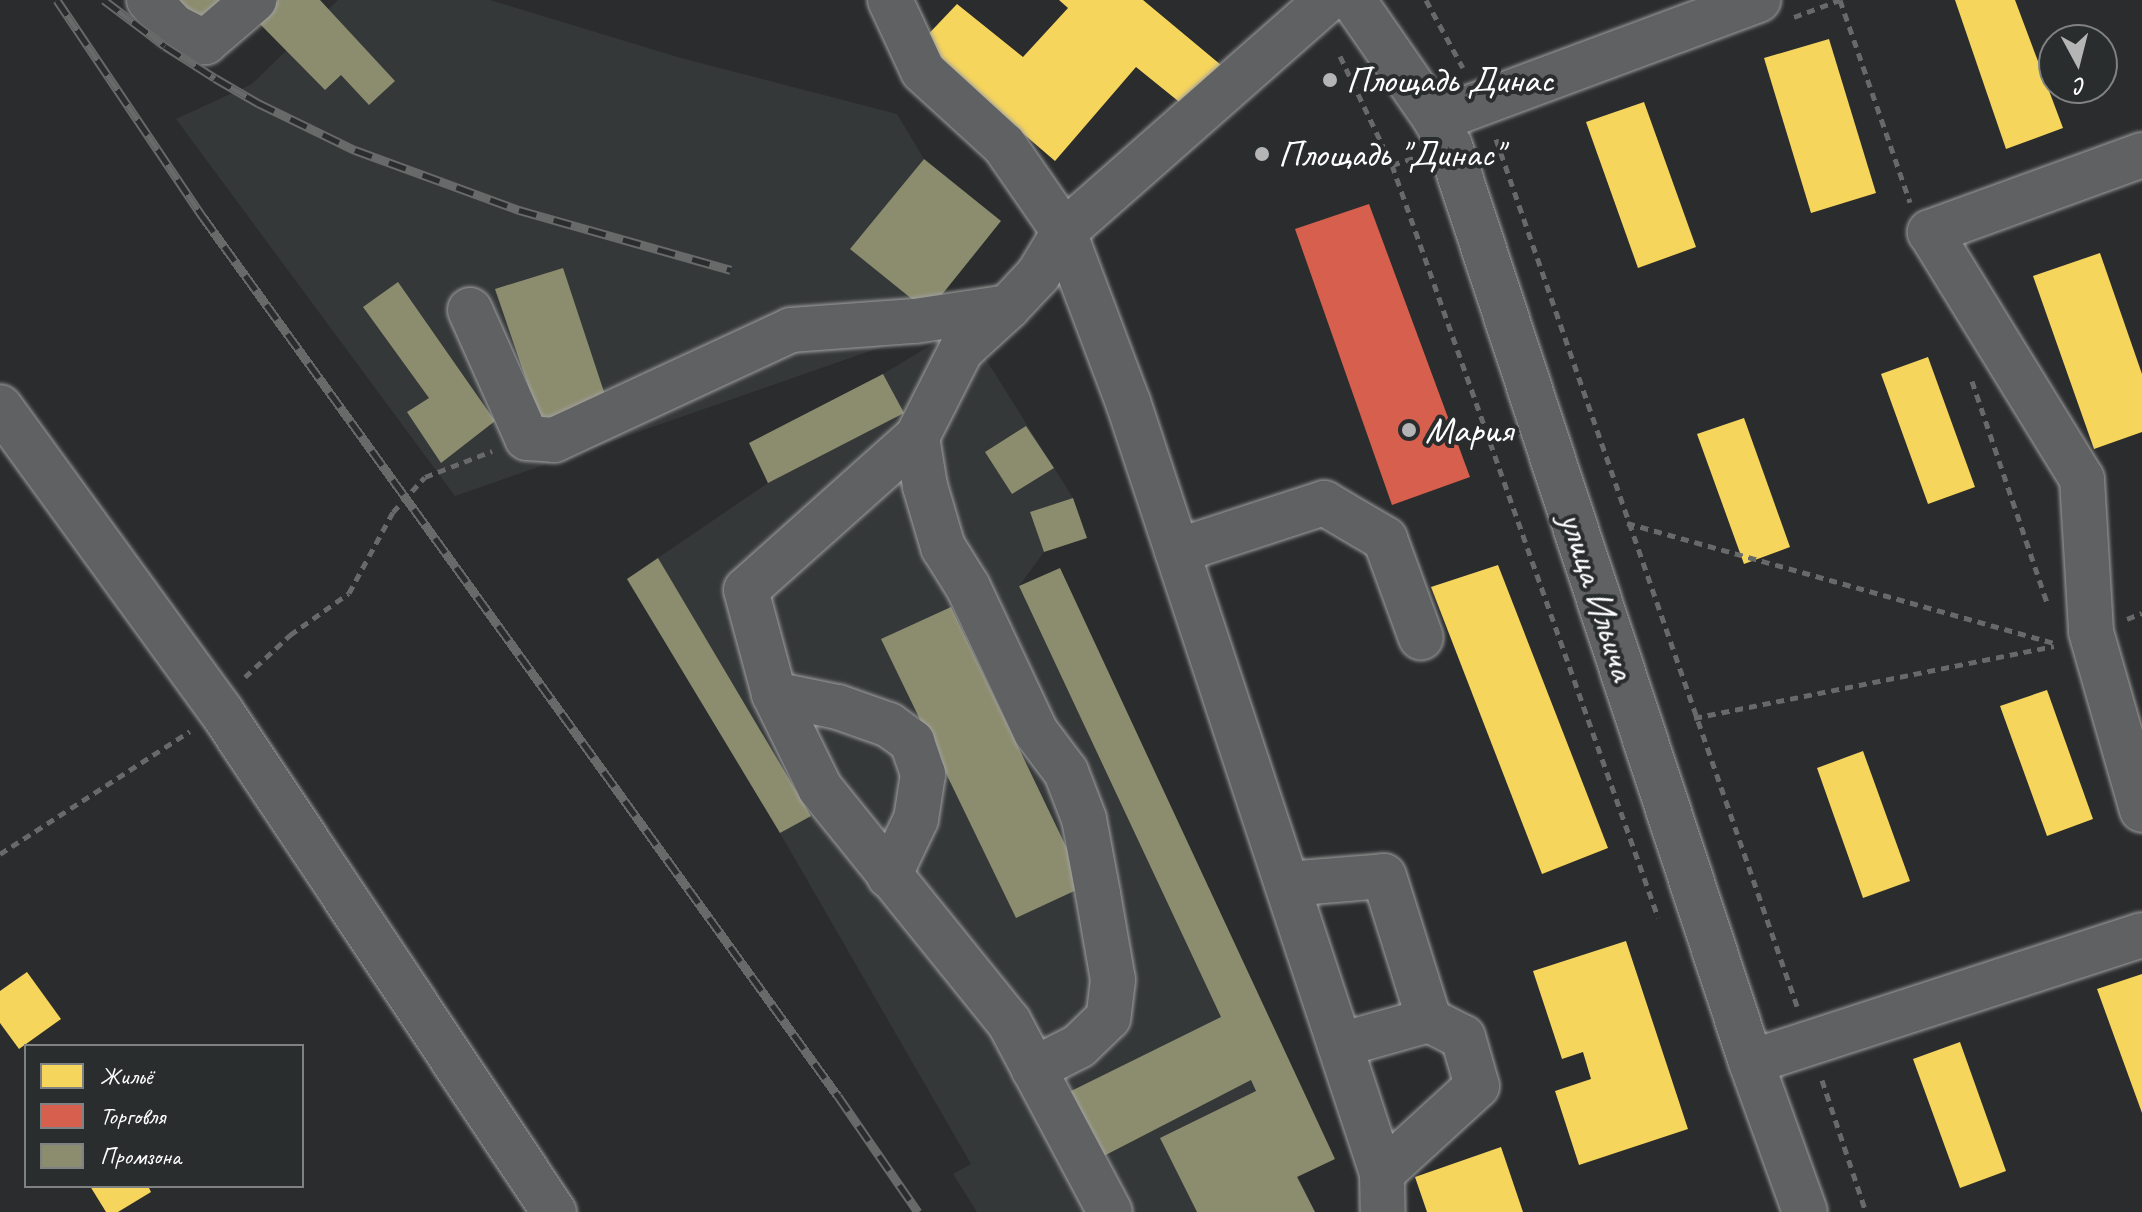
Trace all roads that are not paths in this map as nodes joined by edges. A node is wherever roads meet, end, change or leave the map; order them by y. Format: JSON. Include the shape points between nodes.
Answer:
{"nodes":[{"id":1,"x":149,"y":0,"type":"edge"},
{"id":2,"x":254,"y":0,"type":"edge"},
{"id":3,"x":890,"y":0,"type":"edge"},
{"id":4,"x":1758,"y":0,"type":"edge"},
{"id":5,"x":1332,"y":3,"type":"edge"},
{"id":6,"x":1436,"y":120,"type":"junction"},
{"id":7,"x":2142,"y":155,"type":"edge"},
{"id":8,"x":1064,"y":232,"type":"junction"},
{"id":9,"x":1008,"y":307,"type":"junction"},
{"id":10,"x":470,"y":310,"type":"dead end"},
{"id":11,"x":0,"y":407,"type":"edge"},
{"id":12,"x":917,"y":437,"type":"junction"},
{"id":13,"x":1177,"y":551,"type":"junction"},
{"id":14,"x":1421,"y":638,"type":"dead end"},
{"id":15,"x":774,"y":694,"type":"junction"},
{"id":16,"x":2142,"y":810,"type":"edge"},
{"id":17,"x":889,"y":876,"type":"junction"},
{"id":18,"x":1287,"y":884,"type":"junction"},
{"id":19,"x":2142,"y":935,"type":"edge"},
{"id":20,"x":1429,"y":1020,"type":"junction"},
{"id":21,"x":1340,"y":1045,"type":"junction"},
{"id":22,"x":1751,"y":1062,"type":"junction"},
{"id":23,"x":1034,"y":1069,"type":"junction"},
{"id":24,"x":1382,"y":1192,"type":"edge"},
{"id":25,"x":554,"y":1212,"type":"edge"},
{"id":26,"x":1110,"y":1212,"type":"edge"},
{"id":27,"x":1805,"y":1212,"type":"edge"}],
"edges":[{"from":1,"to":2,"type":"street","via":[[173,26],[205,42]]},
{"from":3,"to":8,"type":"street","via":[[923,71],[1004,145]]},
{"from":4,"to":6,"type":"street"},
{"from":5,"to":6,"type":"street","name":"улица Ильича"},
{"from":5,"to":8,"type":"street"},
{"from":6,"to":22,"type":"street","name":"улица Ильича","via":[[1450,146]]},
{"from":7,"to":16,"type":"street","via":[[1930,232],[2082,479],[2091,632]]},
{"from":8,"to":9,"type":"street","via":[[1038,275]]},
{"from":8,"to":13,"type":"street"},
{"from":9,"to":10,"type":"street","via":[[915,321],[791,330],[554,440],[527,438]]},
{"from":9,"to":12,"type":"street","via":[[961,350]]},
{"from":11,"to":25,"type":"street","via":[[221,711]]},
{"from":12,"to":15,"type":"street","via":[[746,590]]},
{"from":12,"to":23,"type":"street","via":[[943,547],[968,587],[1036,732],[1066,772],[1084,819],[1113,980],[1108,1018],[1079,1046]]},
{"from":13,"to":14,"type":"street","via":[[1324,503],[1385,539]]},
{"from":13,"to":18,"type":"street"},
{"from":15,"to":17,"type":"street","via":[[820,788]]},
{"from":15,"to":17,"type":"street","via":[[838,707],[912,742],[923,774],[916,819]]},
{"from":17,"to":23,"type":"street","via":[[1009,1022]]},
{"from":18,"to":20,"type":"street","via":[[1384,876]]},
{"from":18,"to":21,"type":"street"},
{"from":19,"to":22,"type":"street"},
{"from":20,"to":21,"type":"street"},
{"from":20,"to":24,"type":"street","via":[[1463,1037],[1477,1086]]},
{"from":21,"to":24,"type":"street"},
{"from":22,"to":27,"type":"street","name":"улица Ильича"},
{"from":23,"to":26,"type":"street"}]}
